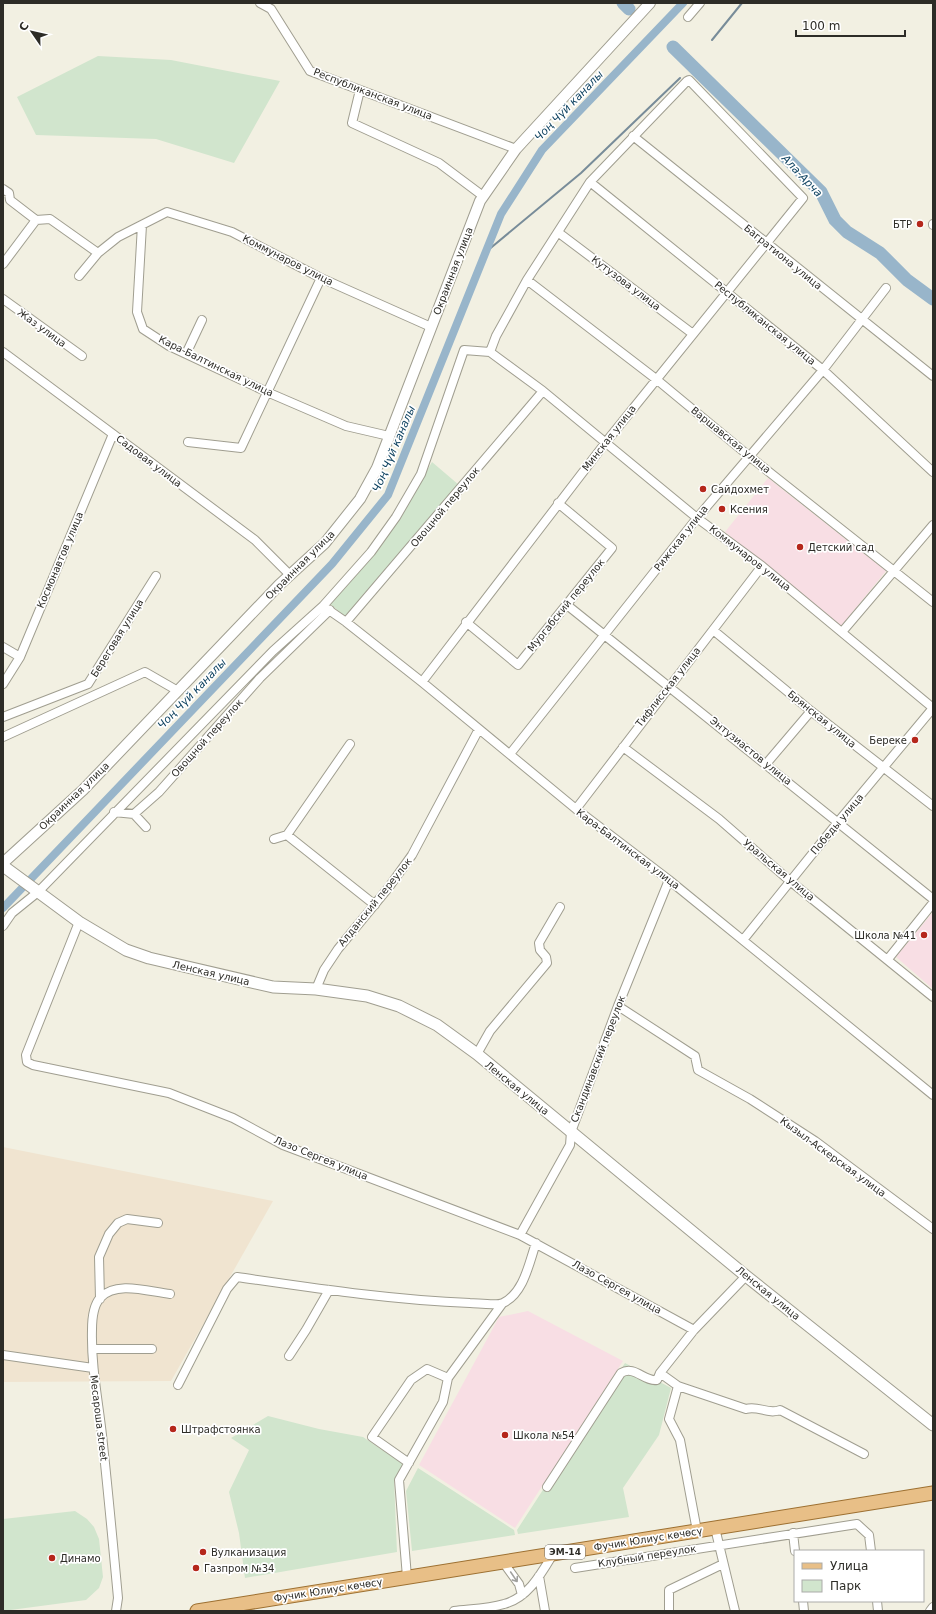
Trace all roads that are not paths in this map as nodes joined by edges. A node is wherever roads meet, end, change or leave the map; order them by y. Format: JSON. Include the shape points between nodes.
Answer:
{"nodes":[{"id":1,"x":260,"y":3,"type":"edge"},
{"id":2,"x":650,"y":3,"type":"edge"},
{"id":3,"x":700,"y":3,"type":"edge"},
{"id":4,"x":688,"y":17,"type":"dead end"},
{"id":5,"x":360,"y":90,"type":"junction"},
{"id":6,"x":633,"y":136,"type":"junction"},
{"id":7,"x":516,"y":149,"type":"junction"},
{"id":8,"x":590,"y":182,"type":"junction"},
{"id":9,"x":3,"y":189,"type":"edge"},
{"id":10,"x":483,"y":196,"type":"junction"},
{"id":11,"x":36,"y":220,"type":"junction"},
{"id":12,"x":142,"y":224,"type":"junction"},
{"id":13,"x":559,"y":233,"type":"junction"},
{"id":14,"x":766,"y":243,"type":"junction"},
{"id":15,"x":98,"y":253,"type":"junction"},
{"id":16,"x":3,"y":264,"type":"edge"},
{"id":17,"x":79,"y":276,"type":"dead end"},
{"id":18,"x":321,"y":278,"type":"junction"},
{"id":19,"x":527,"y":280,"type":"junction"},
{"id":20,"x":886,"y":288,"type":"dead end"},
{"id":21,"x":727,"y":291,"type":"junction"},
{"id":22,"x":3,"y":299,"type":"edge"},
{"id":23,"x":202,"y":320,"type":"dead end"},
{"id":24,"x":861,"y":320,"type":"junction"},
{"id":25,"x":431,"y":327,"type":"junction"},
{"id":26,"x":692,"y":334,"type":"junction"},
{"id":27,"x":3,"y":352,"type":"edge"},
{"id":28,"x":490,"y":352,"type":"junction"},
{"id":29,"x":186,"y":354,"type":"junction"},
{"id":30,"x":82,"y":356,"type":"dead end"},
{"id":31,"x":823,"y":370,"type":"junction"},
{"id":32,"x":933,"y":376,"type":"edge"},
{"id":33,"x":656,"y":379,"type":"junction"},
{"id":34,"x":543,"y":391,"type":"junction"},
{"id":35,"x":267,"y":392,"type":"junction"},
{"id":36,"x":113,"y":434,"type":"junction"},
{"id":37,"x":389,"y":436,"type":"junction"},
{"id":38,"x":188,"y":442,"type":"dead end"},
{"id":39,"x":606,"y":442,"type":"junction"},
{"id":40,"x":749,"y":456,"type":"junction"},
{"id":41,"x":933,"y":472,"type":"edge"},
{"id":42,"x":558,"y":503,"type":"junction"},
{"id":43,"x":697,"y":518,"type":"junction"},
{"id":44,"x":933,"y":524,"type":"edge"},
{"id":45,"x":762,"y":566,"type":"junction"},
{"id":46,"x":894,"y":571,"type":"junction"},
{"id":47,"x":290,"y":575,"type":"junction"},
{"id":48,"x":156,"y":576,"type":"dead end"},
{"id":49,"x":933,"y":602,"type":"edge"},
{"id":50,"x":567,"y":605,"type":"junction"},
{"id":51,"x":323,"y":606,"type":"junction"},
{"id":52,"x":330,"y":610,"type":"junction"},
{"id":53,"x":346,"y":622,"type":"junction"},
{"id":54,"x":466,"y":622,"type":"junction"},
{"id":55,"x":713,"y":630,"type":"junction"},
{"id":56,"x":842,"y":632,"type":"junction"},
{"id":57,"x":606,"y":635,"type":"junction"},
{"id":58,"x":3,"y":647,"type":"edge"},
{"id":59,"x":20,"y":657,"type":"junction"},
{"id":60,"x":422,"y":682,"type":"junction"},
{"id":61,"x":3,"y":684,"type":"edge"},
{"id":62,"x":670,"y":686,"type":"junction"},
{"id":63,"x":178,"y":691,"type":"junction"},
{"id":64,"x":933,"y":708,"type":"edge"},
{"id":65,"x":811,"y":711,"type":"junction"},
{"id":66,"x":3,"y":717,"type":"edge"},
{"id":67,"x":479,"y":729,"type":"junction"},
{"id":68,"x":3,"y":737,"type":"edge"},
{"id":69,"x":350,"y":744,"type":"dead end"},
{"id":70,"x":622,"y":747,"type":"junction"},
{"id":71,"x":510,"y":754,"type":"junction"},
{"id":72,"x":766,"y":764,"type":"junction"},
{"id":73,"x":884,"y":768,"type":"junction"},
{"id":74,"x":933,"y":806,"type":"edge"},
{"id":75,"x":576,"y":809,"type":"junction"},
{"id":76,"x":114,"y":812,"type":"junction"},
{"id":77,"x":134,"y":814,"type":"junction"},
{"id":78,"x":838,"y":822,"type":"junction"},
{"id":79,"x":146,"y":826,"type":"dead end"},
{"id":80,"x":286,"y":835,"type":"junction"},
{"id":81,"x":274,"y":839,"type":"dead end"},
{"id":82,"x":3,"y":865,"type":"edge"},
{"id":83,"x":669,"y":880,"type":"junction"},
{"id":84,"x":790,"y":881,"type":"junction"},
{"id":85,"x":36,"y":891,"type":"junction"},
{"id":86,"x":933,"y":899,"type":"edge"},
{"id":87,"x":933,"y":903,"type":"edge"},
{"id":88,"x":375,"y":904,"type":"junction"},
{"id":89,"x":560,"y":907,"type":"dead end"},
{"id":90,"x":79,"y":922,"type":"junction"},
{"id":91,"x":3,"y":926,"type":"edge"},
{"id":92,"x":743,"y":940,"type":"junction"},
{"id":93,"x":888,"y":959,"type":"junction"},
{"id":94,"x":316,"y":989,"type":"junction"},
{"id":95,"x":933,"y":997,"type":"edge"},
{"id":96,"x":618,"y":1006,"type":"junction"},
{"id":97,"x":477,"y":1054,"type":"junction"},
{"id":98,"x":933,"y":1095,"type":"edge"},
{"id":99,"x":571,"y":1132,"type":"junction"},
{"id":100,"x":158,"y":1223,"type":"dead end"},
{"id":101,"x":933,"y":1229,"type":"edge"},
{"id":102,"x":520,"y":1235,"type":"junction"},
{"id":103,"x":536,"y":1243,"type":"junction"},
{"id":104,"x":746,"y":1276,"type":"junction"},
{"id":105,"x":329,"y":1290,"type":"junction"},
{"id":106,"x":170,"y":1294,"type":"dead end"},
{"id":107,"x":100,"y":1299,"type":"junction"},
{"id":108,"x":502,"y":1304,"type":"junction"},
{"id":109,"x":694,"y":1330,"type":"junction"},
{"id":110,"x":93,"y":1349,"type":"junction"},
{"id":111,"x":152,"y":1349,"type":"dead end"},
{"id":112,"x":3,"y":1356,"type":"edge"},
{"id":113,"x":289,"y":1356,"type":"dead end"},
{"id":114,"x":93,"y":1368,"type":"junction"},
{"id":115,"x":660,"y":1373,"type":"junction"},
{"id":116,"x":448,"y":1378,"type":"junction"},
{"id":117,"x":178,"y":1385,"type":"dead end"},
{"id":118,"x":678,"y":1386,"type":"junction"},
{"id":119,"x":933,"y":1425,"type":"edge"},
{"id":120,"x":864,"y":1454,"type":"dead end"},
{"id":121,"x":409,"y":1463,"type":"junction"},
{"id":122,"x":547,"y":1487,"type":"dead end"},
{"id":123,"x":933,"y":1493,"type":"edge"},
{"id":124,"x":715,"y":1528,"type":"junction"},
{"id":125,"x":697,"y":1531,"type":"junction"},
{"id":126,"x":793,"y":1533,"type":"junction"},
{"id":127,"x":718,"y":1544,"type":"junction"},
{"id":128,"x":796,"y":1550,"type":"edge"},
{"id":129,"x":871,"y":1550,"type":"edge"},
{"id":130,"x":553,"y":1554,"type":"junction"},
{"id":131,"x":503,"y":1562,"type":"junction"},
{"id":132,"x":723,"y":1564,"type":"junction"},
{"id":133,"x":574,"y":1568,"type":"dead end"},
{"id":134,"x":540,"y":1576,"type":"junction"},
{"id":135,"x":407,"y":1577,"type":"junction"},
{"id":136,"x":522,"y":1595,"type":"junction"},
{"id":137,"x":933,"y":1607,"type":"edge"},
{"id":138,"x":116,"y":1611,"type":"edge"},
{"id":139,"x":197,"y":1611,"type":"edge"},
{"id":140,"x":454,"y":1611,"type":"edge"},
{"id":141,"x":545,"y":1611,"type":"edge"},
{"id":142,"x":669,"y":1611,"type":"edge"},
{"id":143,"x":735,"y":1611,"type":"edge"},
{"id":144,"x":930,"y":1611,"type":"edge"}],
"edges":[{"from":1,"to":5,"type":"street","name":"Республиканская улица","via":[[271,9],[310,70]]},
{"from":2,"to":7,"type":"street","name":"Окраинная улица"},
{"from":3,"to":4,"type":"street"},
{"from":5,"to":7,"type":"street","name":"Республиканская улица"},
{"from":5,"to":10,"type":"street","via":[[352,122],[439,163]]},
{"from":6,"to":8,"type":"street"},
{"from":6,"to":14,"type":"street","name":"Багратиона улица"},
{"from":6,"to":14,"type":"street","name":"Минская улица","via":[[689,80],[803,198]]},
{"from":7,"to":10,"type":"street","name":"Окраинная улица"},
{"from":8,"to":13,"type":"street"},
{"from":8,"to":21,"type":"street","name":"Республиканская улица"},
{"from":9,"to":11,"type":"street","via":[[9,193],[10,200]]},
{"from":10,"to":25,"type":"street","name":"Окраинная улица"},
{"from":11,"to":15,"type":"street","via":[[50,219]]},
{"from":11,"to":16,"type":"street"},
{"from":12,"to":15,"type":"street","name":"Коммунаров улица","via":[[118,237]]},
{"from":12,"to":18,"type":"street","name":"Коммунаров улица","via":[[167,212],[232,232]]},
{"from":12,"to":29,"type":"street","name":"Кара-Балтинская улица","via":[[137,312],[143,329]]},
{"from":13,"to":19,"type":"street"},
{"from":13,"to":26,"type":"street","name":"Кутузова улица"},
{"from":14,"to":21,"type":"street","name":"Минская улица"},
{"from":14,"to":24,"type":"street","name":"Багратиона улица"},
{"from":15,"to":17,"type":"street","name":"Коммунаров улица"},
{"from":18,"to":25,"type":"street","name":"Коммунаров улица"},
{"from":18,"to":35,"type":"street"},
{"from":19,"to":28,"type":"street"},
{"from":19,"to":33,"type":"street","name":"Варшавская улица"},
{"from":20,"to":24,"type":"street","name":"Рижская улица"},
{"from":21,"to":26,"type":"street","name":"Минская улица"},
{"from":21,"to":31,"type":"street","name":"Республиканская улица"},
{"from":22,"to":30,"type":"street","name":"Жаз улица"},
{"from":23,"to":29,"type":"street"},
{"from":24,"to":31,"type":"street","name":"Рижская улица"},
{"from":24,"to":32,"type":"street","name":"Багратиона улица"},
{"from":25,"to":37,"type":"street","name":"Окраинная улица"},
{"from":26,"to":33,"type":"street","name":"Минская улица"},
{"from":27,"to":36,"type":"street","name":"Садовая улица"},
{"from":28,"to":34,"type":"street","name":"Коммунаров улица"},
{"from":28,"to":51,"type":"street","via":[[464,350],[421,474],[396,517],[371,552]]},
{"from":29,"to":35,"type":"street","name":"Кара-Балтинская улица"},
{"from":31,"to":40,"type":"street","name":"Рижская улица"},
{"from":31,"to":41,"type":"street","name":"Республиканская улица"},
{"from":33,"to":39,"type":"street","name":"Минская улица"},
{"from":33,"to":40,"type":"street","name":"Варшавская улица"},
{"from":34,"to":39,"type":"street","name":"Коммунаров улица"},
{"from":34,"to":53,"type":"street","name":"Овощной переулок"},
{"from":35,"to":37,"type":"street","name":"Кара-Балтинская улица","via":[[346,426]]},
{"from":35,"to":38,"type":"street","via":[[241,448]]},
{"from":36,"to":47,"type":"street","name":"Садовая улица","via":[[255,540]]},
{"from":36,"to":59,"type":"street","name":"Космонавтов улица"},
{"from":37,"to":47,"type":"street","name":"Окраинная улица","via":[[377,468],[360,499],[325,543]]},
{"from":39,"to":42,"type":"street","name":"Минская улица"},
{"from":39,"to":43,"type":"street","name":"Коммунаров улица"},
{"from":40,"to":43,"type":"street","name":"Рижская улица"},
{"from":40,"to":46,"type":"street","name":"Варшавская улица"},
{"from":42,"to":50,"type":"street","name":"Мургабский переулок","via":[[612,548]]},
{"from":42,"to":54,"type":"street","name":"Минская улица"},
{"from":43,"to":45,"type":"street","name":"Коммунаров улица"},
{"from":43,"to":57,"type":"street","name":"Рижская улица"},
{"from":44,"to":46,"type":"street"},
{"from":45,"to":55,"type":"street","name":"Тифлисская улица"},
{"from":45,"to":56,"type":"street","name":"Коммунаров улица"},
{"from":46,"to":49,"type":"street","name":"Варшавская улица"},
{"from":46,"to":56,"type":"street"},
{"from":47,"to":63,"type":"street","name":"Окраинная улица"},
{"from":48,"to":66,"type":"street","name":"Береговая улица","via":[[88,684]]},
{"from":50,"to":54,"type":"street","name":"Мургабский переулок","via":[[518,665]]},
{"from":50,"to":57,"type":"street","name":"Энтузиастов улица"},
{"from":51,"to":52,"type":"street","name":"Кара-Балтинская улица"},
{"from":51,"to":76,"type":"street","via":[[273,651]]},
{"from":52,"to":53,"type":"street","name":"Кара-Балтинская улица"},
{"from":52,"to":77,"type":"street","name":"Овощной переулок","via":[[260,678],[159,792]]},
{"from":53,"to":60,"type":"street","name":"Кара-Балтинская улица"},
{"from":54,"to":60,"type":"street","name":"Минская улица"},
{"from":55,"to":62,"type":"street","name":"Тифлисская улица"},
{"from":55,"to":65,"type":"street","name":"Брянская улица"},
{"from":56,"to":64,"type":"street","name":"Коммунаров улица"},
{"from":57,"to":62,"type":"street","name":"Энтузиастов улица"},
{"from":57,"to":71,"type":"street","name":"Рижская улица"},
{"from":58,"to":59,"type":"street"},
{"from":59,"to":61,"type":"street","name":"Космонавтов улица"},
{"from":60,"to":67,"type":"street","name":"Кара-Балтинская улица"},
{"from":62,"to":70,"type":"street","name":"Тифлисская улица"},
{"from":62,"to":72,"type":"street","name":"Энтузиастов улица"},
{"from":63,"to":68,"type":"street","name":"Береговая улица","via":[[145,672]]},
{"from":63,"to":82,"type":"street","name":"Окраинная улица","via":[[83,790]]},
{"from":64,"to":73,"type":"street","name":"Победы улица"},
{"from":65,"to":72,"type":"street"},
{"from":65,"to":73,"type":"street","name":"Брянская улица"},
{"from":67,"to":71,"type":"street","name":"Кара-Балтинская улица"},
{"from":67,"to":88,"type":"street","name":"Алданский переулок","via":[[412,855]]},
{"from":69,"to":80,"type":"street"},
{"from":70,"to":75,"type":"street","name":"Тифлисская улица"},
{"from":70,"to":84,"type":"street","name":"Уральская улица","via":[[719,819]]},
{"from":71,"to":75,"type":"street","name":"Кара-Балтинская улица"},
{"from":72,"to":78,"type":"street","name":"Энтузиастов улица"},
{"from":73,"to":74,"type":"street","name":"Брянская улица"},
{"from":73,"to":78,"type":"street","name":"Победы улица"},
{"from":75,"to":83,"type":"street","name":"Кара-Балтинская улица"},
{"from":76,"to":77,"type":"street"},
{"from":76,"to":85,"type":"street"},
{"from":77,"to":79,"type":"street"},
{"from":78,"to":84,"type":"street","name":"Победы улица"},
{"from":78,"to":86,"type":"street","name":"Энтузиастов улица"},
{"from":80,"to":81,"type":"street"},
{"from":80,"to":88,"type":"street"},
{"from":82,"to":85,"type":"main road","name":"Ленская улица"},
{"from":83,"to":92,"type":"street","name":"Кара-Балтинская улица"},
{"from":83,"to":96,"type":"street","name":"Скандинавский переулок"},
{"from":84,"to":92,"type":"street","name":"Победы улица"},
{"from":84,"to":93,"type":"street","name":"Уральская улица"},
{"from":85,"to":90,"type":"main road","name":"Ленская улица"},
{"from":85,"to":91,"type":"street","via":[[12,913]]},
{"from":87,"to":93,"type":"street"},
{"from":88,"to":94,"type":"street","name":"Алданский переулок","via":[[338,949],[324,970]]},
{"from":89,"to":97,"type":"street","via":[[539,943],[547,964],[490,1031]]},
{"from":90,"to":94,"type":"main road","name":"Ленская улица","via":[[126,950],[149,958],[273,987]]},
{"from":90,"to":102,"type":"street","name":"Лазо Сергея улица","via":[[26,1055],[27,1062],[33,1066],[169,1093],[233,1118],[283,1145]]},
{"from":92,"to":98,"type":"street","name":"Кара-Балтинская улица"},
{"from":93,"to":95,"type":"street","name":"Уральская улица"},
{"from":94,"to":97,"type":"main road","name":"Ленская улица","via":[[366,996],[399,1006],[437,1025]]},
{"from":96,"to":99,"type":"street","name":"Скандинавский переулок"},
{"from":96,"to":101,"type":"street","name":"Кызыл-Аскерская улица","via":[[695,1056],[698,1070],[750,1099],[815,1141]]},
{"from":97,"to":99,"type":"main road","name":"Ленская улица"},
{"from":99,"to":102,"type":"street","name":"Скандинавский переулок","via":[[570,1145]]},
{"from":99,"to":104,"type":"main road","name":"Ленская улица"},
{"from":100,"to":107,"type":"street","name":"Месароша street","via":[[127,1219],[118,1223],[109,1234],[100,1257]]},
{"from":102,"to":103,"type":"street","name":"Лазо Сергея улица"},
{"from":103,"to":108,"type":"street","via":[[515,1294]]},
{"from":103,"to":109,"type":"street","name":"Лазо Сергея улица"},
{"from":104,"to":109,"type":"street"},
{"from":104,"to":119,"type":"main road","name":"Ленская улица"},
{"from":105,"to":108,"type":"street","via":[[437,1302]]},
{"from":105,"to":113,"type":"street"},
{"from":105,"to":117,"type":"street","via":[[237,1276],[227,1289]]},
{"from":106,"to":107,"type":"street","via":[[118,1289]]},
{"from":107,"to":110,"type":"street","name":"Месароша street","via":[[94,1308]]},
{"from":108,"to":116,"type":"street"},
{"from":109,"to":115,"type":"street"},
{"from":110,"to":111,"type":"street"},
{"from":110,"to":114,"type":"street","name":"Месароша street"},
{"from":112,"to":114,"type":"street"},
{"from":114,"to":138,"type":"street","name":"Месароша street","via":[[118,1598]]},
{"from":115,"to":118,"type":"street"},
{"from":115,"to":122,"type":"street","via":[[657,1380],[636,1372],[621,1373]]},
{"from":116,"to":121,"type":"street","via":[[443,1402]]},
{"from":116,"to":121,"type":"street","via":[[427,1369],[411,1380],[372,1437]]},
{"from":118,"to":120,"type":"street","via":[[746,1409],[751,1407],[772,1413],[780,1410]]},
{"from":118,"to":125,"type":"street","via":[[669,1419],[680,1440]]},
{"from":121,"to":135,"type":"street","via":[[399,1480]]},
{"from":123,"to":124,"type":"main road","name":"Фучик Юлиус көчөсү","number":"ЭМ-14"},
{"from":124,"to":125,"type":"main road","name":"Фучик Юлиус көчөсү","number":"ЭМ-14"},
{"from":124,"to":127,"type":"street"},
{"from":125,"to":130,"type":"main road","name":"Фучик Юлиус көчөсү","number":"ЭМ-14"},
{"from":126,"to":127,"type":"street","name":"Клубный переулок"},
{"from":126,"to":128,"type":"street"},
{"from":126,"to":129,"type":"street","name":"Клубный переулок","via":[[857,1524],[869,1535]]},
{"from":127,"to":132,"type":"street"},
{"from":127,"to":133,"type":"street","name":"Клубный переулок"},
{"from":130,"to":131,"type":"main road","name":"Фучик Юлиус көчөсү","number":"ЭМ-14"},
{"from":130,"to":134,"type":"street"},
{"from":131,"to":135,"type":"main road","name":"Фучик Юлиус көчөсү","number":"ЭМ-14"},
{"from":131,"to":136,"type":"street","one_way":true,"via":[[519,1584]]},
{"from":132,"to":142,"type":"street","via":[[669,1590]]},
{"from":132,"to":143,"type":"street"},
{"from":134,"to":136,"type":"street"},
{"from":134,"to":141,"type":"street"},
{"from":135,"to":139,"type":"main road","name":"Фучик Юлиус көчөсү","number":"ЭМ-14"},
{"from":136,"to":140,"type":"street","via":[[505,1604]]},
{"from":137,"to":144,"type":"street"}]}
